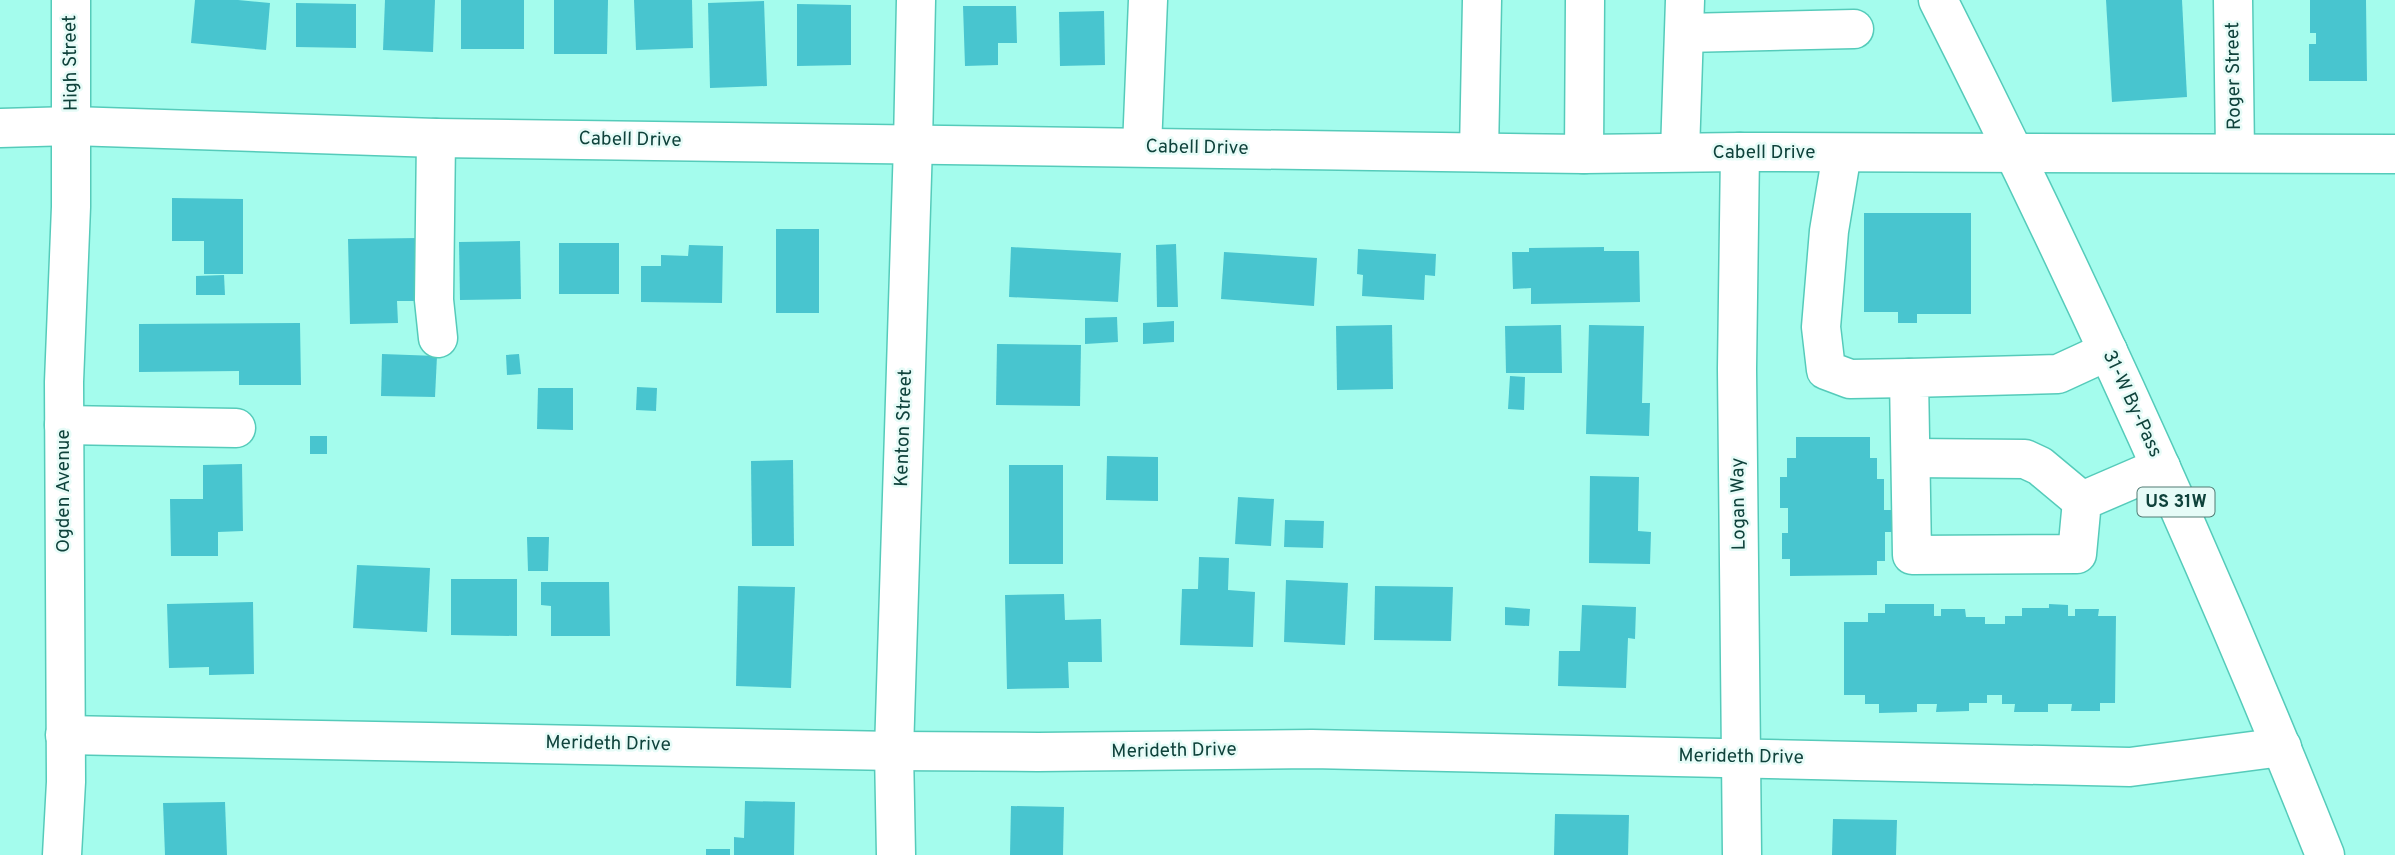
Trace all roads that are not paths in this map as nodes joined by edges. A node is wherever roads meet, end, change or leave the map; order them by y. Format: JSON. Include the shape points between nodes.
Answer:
{"nodes":[{"id":1,"x":71,"y":0,"type":"edge"},
{"id":2,"x":916,"y":0,"type":"edge"},
{"id":3,"x":1147,"y":0,"type":"edge"},
{"id":4,"x":1482,"y":0,"type":"edge"},
{"id":5,"x":1585,"y":0,"type":"edge"},
{"id":6,"x":1938,"y":0,"type":"edge"},
{"id":7,"x":2233,"y":0,"type":"edge"},
{"id":8,"x":1685,"y":17,"type":"edge"},
{"id":9,"x":1854,"y":29,"type":"dead end"},
{"id":10,"x":72,"y":127,"type":"junction"},
{"id":11,"x":0,"y":128,"type":"edge"},
{"id":12,"x":436,"y":138,"type":"junction"},
{"id":13,"x":914,"y":144,"type":"junction"},
{"id":14,"x":1142,"y":147,"type":"junction"},
{"id":15,"x":1479,"y":152,"type":"junction"},
{"id":16,"x":1679,"y":152,"type":"junction"},
{"id":17,"x":1740,"y":152,"type":"junction"},
{"id":18,"x":1842,"y":153,"type":"junction"},
{"id":19,"x":2235,"y":153,"type":"junction"},
{"id":20,"x":1584,"y":154,"type":"junction"},
{"id":21,"x":2395,"y":154,"type":"edge"},
{"id":22,"x":2015,"y":155,"type":"junction"},
{"id":23,"x":438,"y":338,"type":"dead end"},
{"id":24,"x":2108,"y":351,"type":"junction"},
{"id":25,"x":1909,"y":378,"type":"junction"},
{"id":26,"x":64,"y":425,"type":"junction"},
{"id":27,"x":236,"y":428,"type":"dead end"},
{"id":28,"x":1911,"y":458,"type":"junction"},
{"id":29,"x":2161,"y":467,"type":"junction"},
{"id":30,"x":2082,"y":501,"type":"junction"},
{"id":31,"x":65,"y":735,"type":"junction"},
{"id":32,"x":2282,"y":747,"type":"junction"},
{"id":33,"x":894,"y":751,"type":"junction"},
{"id":34,"x":1741,"y":757,"type":"junction"},
{"id":35,"x":62,"y":855,"type":"edge"},
{"id":36,"x":896,"y":855,"type":"edge"},
{"id":37,"x":1742,"y":855,"type":"edge"},
{"id":38,"x":2325,"y":855,"type":"edge"}],
"edges":[{"from":1,"to":10,"type":"street","name":"High Street"},
{"from":2,"to":13,"type":"street","name":"Kenton Street"},
{"from":3,"to":14,"type":"street"},
{"from":4,"to":15,"type":"street"},
{"from":5,"to":20,"type":"street"},
{"from":6,"to":22,"type":"street","name":"31-W By-Pass","number":"US 31W"},
{"from":7,"to":19,"type":"street","name":"Roger Street"},
{"from":8,"to":9,"type":"street"},
{"from":8,"to":16,"type":"street"},
{"from":10,"to":11,"type":"street","name":"Cabell Drive"},
{"from":10,"to":12,"type":"street","name":"Cabell Drive"},
{"from":10,"to":26,"type":"street","name":"Ogden Avenue"},
{"from":12,"to":13,"type":"street","name":"Cabell Drive"},
{"from":12,"to":23,"type":"street","via":[[434,300]]},
{"from":13,"to":14,"type":"street","name":"Cabell Drive"},
{"from":13,"to":33,"type":"street","name":"Kenton Street"},
{"from":14,"to":15,"type":"street","name":"Cabell Drive"},
{"from":15,"to":20,"type":"street","name":"Cabell Drive"},
{"from":16,"to":17,"type":"street","name":"Cabell Drive"},
{"from":16,"to":20,"type":"street","name":"Cabell Drive"},
{"from":17,"to":18,"type":"street","name":"Cabell Drive"},
{"from":17,"to":34,"type":"street","name":"Logan Way"},
{"from":18,"to":22,"type":"street","name":"Cabell Drive"},
{"from":18,"to":25,"type":"street","via":[[1829,231],[1821,327],[1826,370],[1850,379]]},
{"from":19,"to":21,"type":"street","name":"Cabell Drive"},
{"from":19,"to":22,"type":"street","name":"Cabell Drive"},
{"from":22,"to":24,"type":"street","name":"31-W By-Pass","number":"US 31W"},
{"from":24,"to":25,"type":"street","via":[[2058,374]]},
{"from":24,"to":29,"type":"street","name":"31-W By-Pass","number":"US 31W"},
{"from":25,"to":28,"type":"street"},
{"from":26,"to":27,"type":"street"},
{"from":26,"to":31,"type":"street","name":"Ogden Avenue"},
{"from":28,"to":30,"type":"street","via":[[2025,458]]},
{"from":28,"to":30,"type":"street","via":[[1912,555],[2077,554]]},
{"from":29,"to":30,"type":"street"},
{"from":29,"to":32,"type":"street","name":"31-W By-Pass","number":"US 31W"},
{"from":31,"to":33,"type":"street","name":"Merideth Drive"},
{"from":31,"to":35,"type":"street","name":"Ogden Avenue"},
{"from":32,"to":34,"type":"street","name":"Merideth Drive","via":[[2130,767]]},
{"from":32,"to":38,"type":"street","name":"31-W By-Pass","number":"US 31W"},
{"from":33,"to":34,"type":"street","name":"Merideth Drive","via":[[1311,749]]},
{"from":33,"to":36,"type":"street","name":"Kenton Street"},
{"from":34,"to":37,"type":"street","name":"Logan Way"}]}
